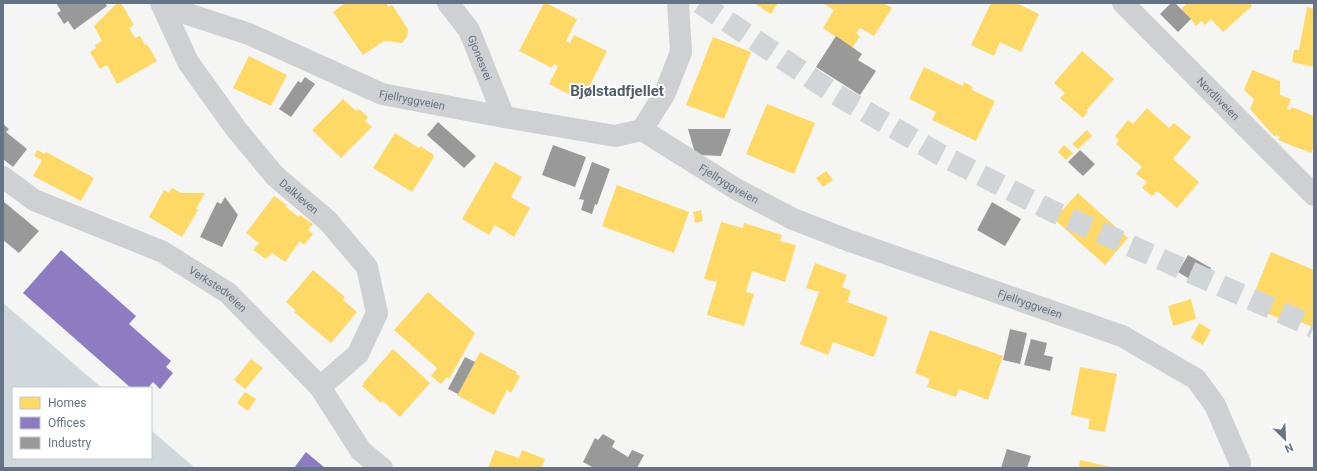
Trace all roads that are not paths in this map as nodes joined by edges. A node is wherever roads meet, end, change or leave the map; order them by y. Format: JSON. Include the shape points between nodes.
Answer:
{"nodes":[{"id":1,"x":448,"y":3,"type":"edge"},
{"id":2,"x":678,"y":3,"type":"edge"},
{"id":3,"x":1123,"y":3,"type":"edge"},
{"id":4,"x":162,"y":5,"type":"edge"},
{"id":5,"x":504,"y":117,"type":"junction"},
{"id":6,"x":642,"y":130,"type":"junction"},
{"id":7,"x":3,"y":177,"type":"edge"},
{"id":8,"x":1314,"y":195,"type":"edge"},
{"id":9,"x":320,"y":387,"type":"junction"},
{"id":10,"x":1240,"y":463,"type":"dead end"},
{"id":11,"x":382,"y":468,"type":"edge"}],
"edges":[{"from":1,"to":5,"type":"street","name":"Gjonesvei","via":[[469,30]]},
{"from":2,"to":6,"type":"street","via":[[681,52],[666,93]]},
{"from":3,"to":8,"type":"street","name":"Nordliveien"},
{"from":4,"to":5,"type":"street","name":"Fjellryggveien","via":[[249,34],[382,94]]},
{"from":4,"to":9,"type":"street","name":"Dalkleven","via":[[188,62],[236,129],[275,176],[328,221],[367,267],[377,313],[358,354]]},
{"from":5,"to":6,"type":"street","name":"Fjellryggveien","via":[[615,136]]},
{"from":6,"to":10,"type":"street","name":"Fjellryggveien","via":[[736,189],[793,219],[1122,336],[1196,378],[1214,405]]},
{"from":7,"to":9,"type":"street","name":"Verkstedveien","via":[[34,200],[163,252],[228,293]]},
{"from":9,"to":11,"type":"street","name":"Verkstedveien","via":[[361,451]]}]}
